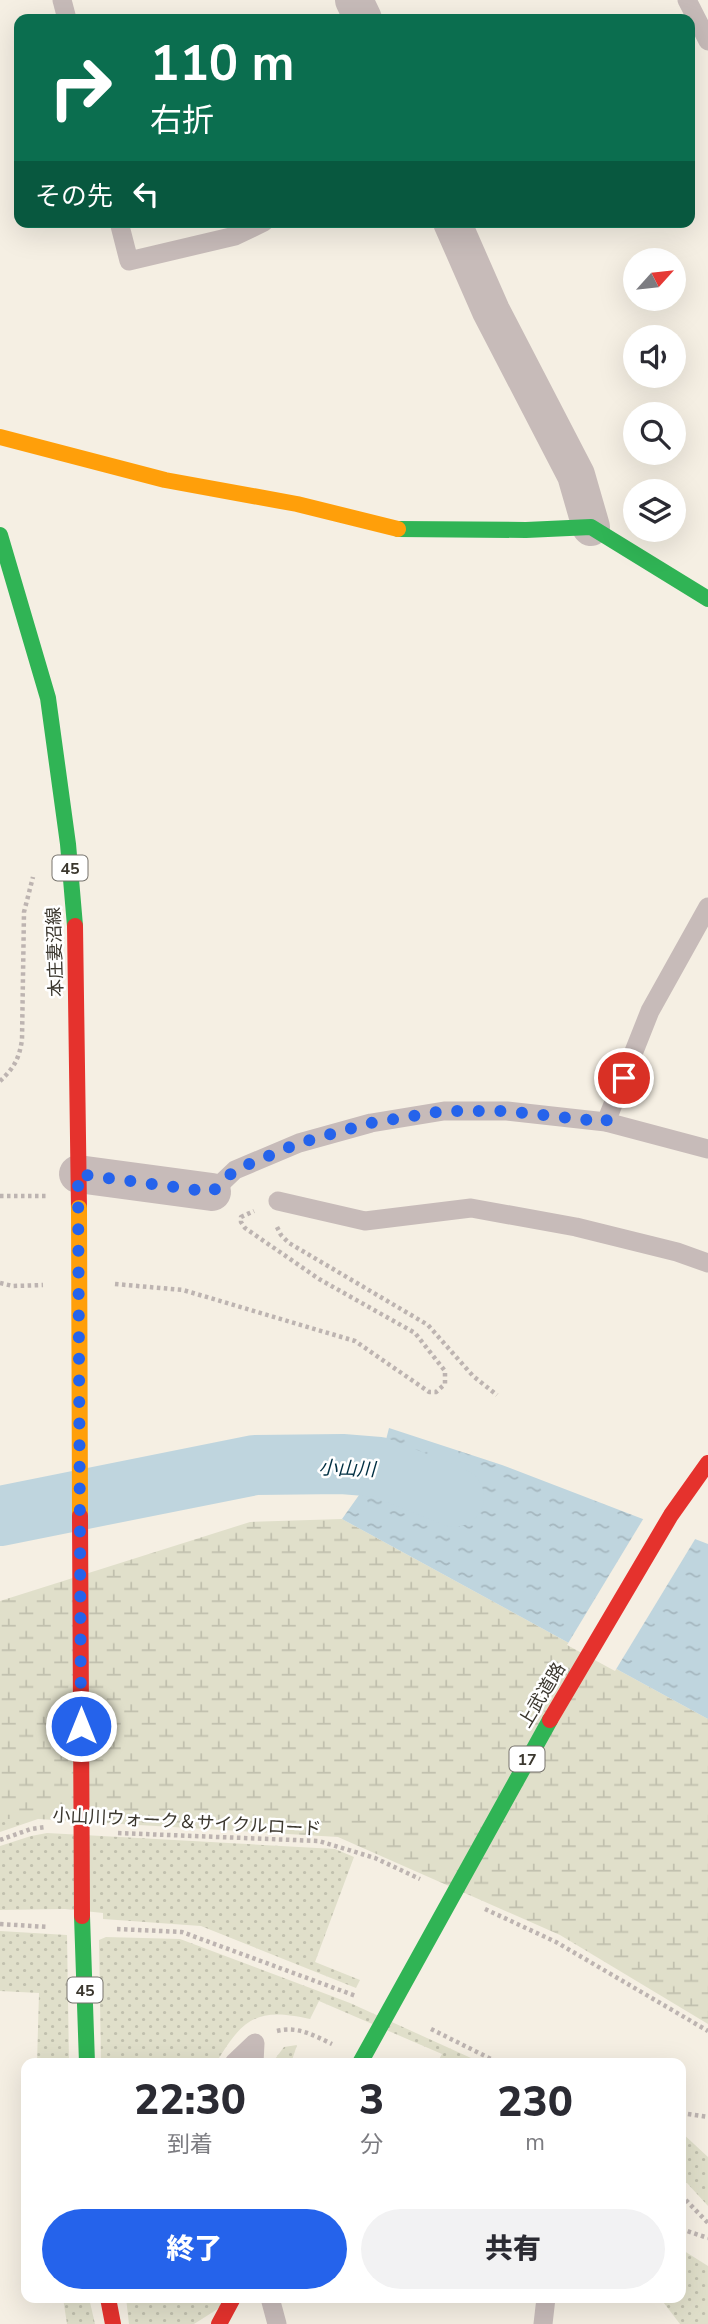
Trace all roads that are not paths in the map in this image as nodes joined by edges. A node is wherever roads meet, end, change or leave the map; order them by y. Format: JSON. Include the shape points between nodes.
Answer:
{"nodes":[{"id":1,"x":695,"y":16,"type":"edge"},
{"id":2,"x":708,"y":41,"type":"edge"},
{"id":3,"x":121,"y":228,"type":"edge"},
{"id":4,"x":252,"y":228,"type":"edge"},
{"id":5,"x":455,"y":228,"type":"edge"},
{"id":6,"x":0,"y":437,"type":"edge"},
{"id":7,"x":591,"y":527,"type":"junction"},
{"id":8,"x":0,"y":536,"type":"edge"},
{"id":9,"x":708,"y":599,"type":"edge"},
{"id":10,"x":708,"y":907,"type":"edge"},
{"id":11,"x":606,"y":1122,"type":"junction"},
{"id":12,"x":708,"y":1149,"type":"edge"},
{"id":13,"x":79,"y":1191,"type":"junction"},
{"id":14,"x":212,"y":1192,"type":"joint"},
{"id":15,"x":278,"y":1201,"type":"road end"},
{"id":16,"x":708,"y":1263,"type":"edge"},
{"id":17,"x":708,"y":1463,"type":"edge"},
{"id":18,"x":87,"y":2058,"type":"edge"},
{"id":19,"x":239,"y":2058,"type":"edge"},
{"id":20,"x":254,"y":2058,"type":"edge"},
{"id":21,"x":363,"y":2058,"type":"edge"},
{"id":22,"x":109,"y":2303,"type":"edge"},
{"id":23,"x":230,"y":2303,"type":"edge"},
{"id":24,"x":271,"y":2303,"type":"edge"},
{"id":25,"x":545,"y":2303,"type":"edge"},
{"id":26,"x":113,"y":2324,"type":"edge"},
{"id":27,"x":219,"y":2324,"type":"edge"},
{"id":28,"x":277,"y":2324,"type":"edge"},
{"id":29,"x":543,"y":2324,"type":"edge"}],
"edges":[{"from":1,"to":2,"type":"lane"},
{"from":3,"to":4,"type":"lane","via":[[129,261]]},
{"from":5,"to":7,"type":"street","via":[[491,311],[576,475]]},
{"from":6,"to":7,"type":"main road","via":[[165,480],[298,504],[402,530]]},
{"from":7,"to":9,"type":"main road"},
{"from":8,"to":13,"type":"main road","name":"本庄妻沼線","number":"45","via":[[48,698],[68,844],[75,924]]},
{"from":10,"to":11,"type":"lane","via":[[650,1011]]},
{"from":11,"to":12,"type":"lane"},
{"from":11,"to":14,"type":"lane","via":[[444,1111],[371,1123],[299,1143],[235,1170]]},
{"from":13,"to":14,"type":"street"},
{"from":13,"to":18,"type":"main road","number":"45","bridge":true,"via":[[82,1922]]},
{"from":15,"to":16,"type":"lane","via":[[365,1221],[471,1208],[576,1227]]},
{"from":17,"to":21,"type":"main road","name":"上武道路","number":"17","bridge":true,"via":[[671,1516],[538,1740]]},
{"from":19,"to":20,"type":"lane","via":[[255,2043]]},
{"from":22,"to":26,"type":"main road"},
{"from":23,"to":27,"type":"main road"},
{"from":24,"to":28,"type":"lane"},
{"from":25,"to":29,"type":"lane"}]}
